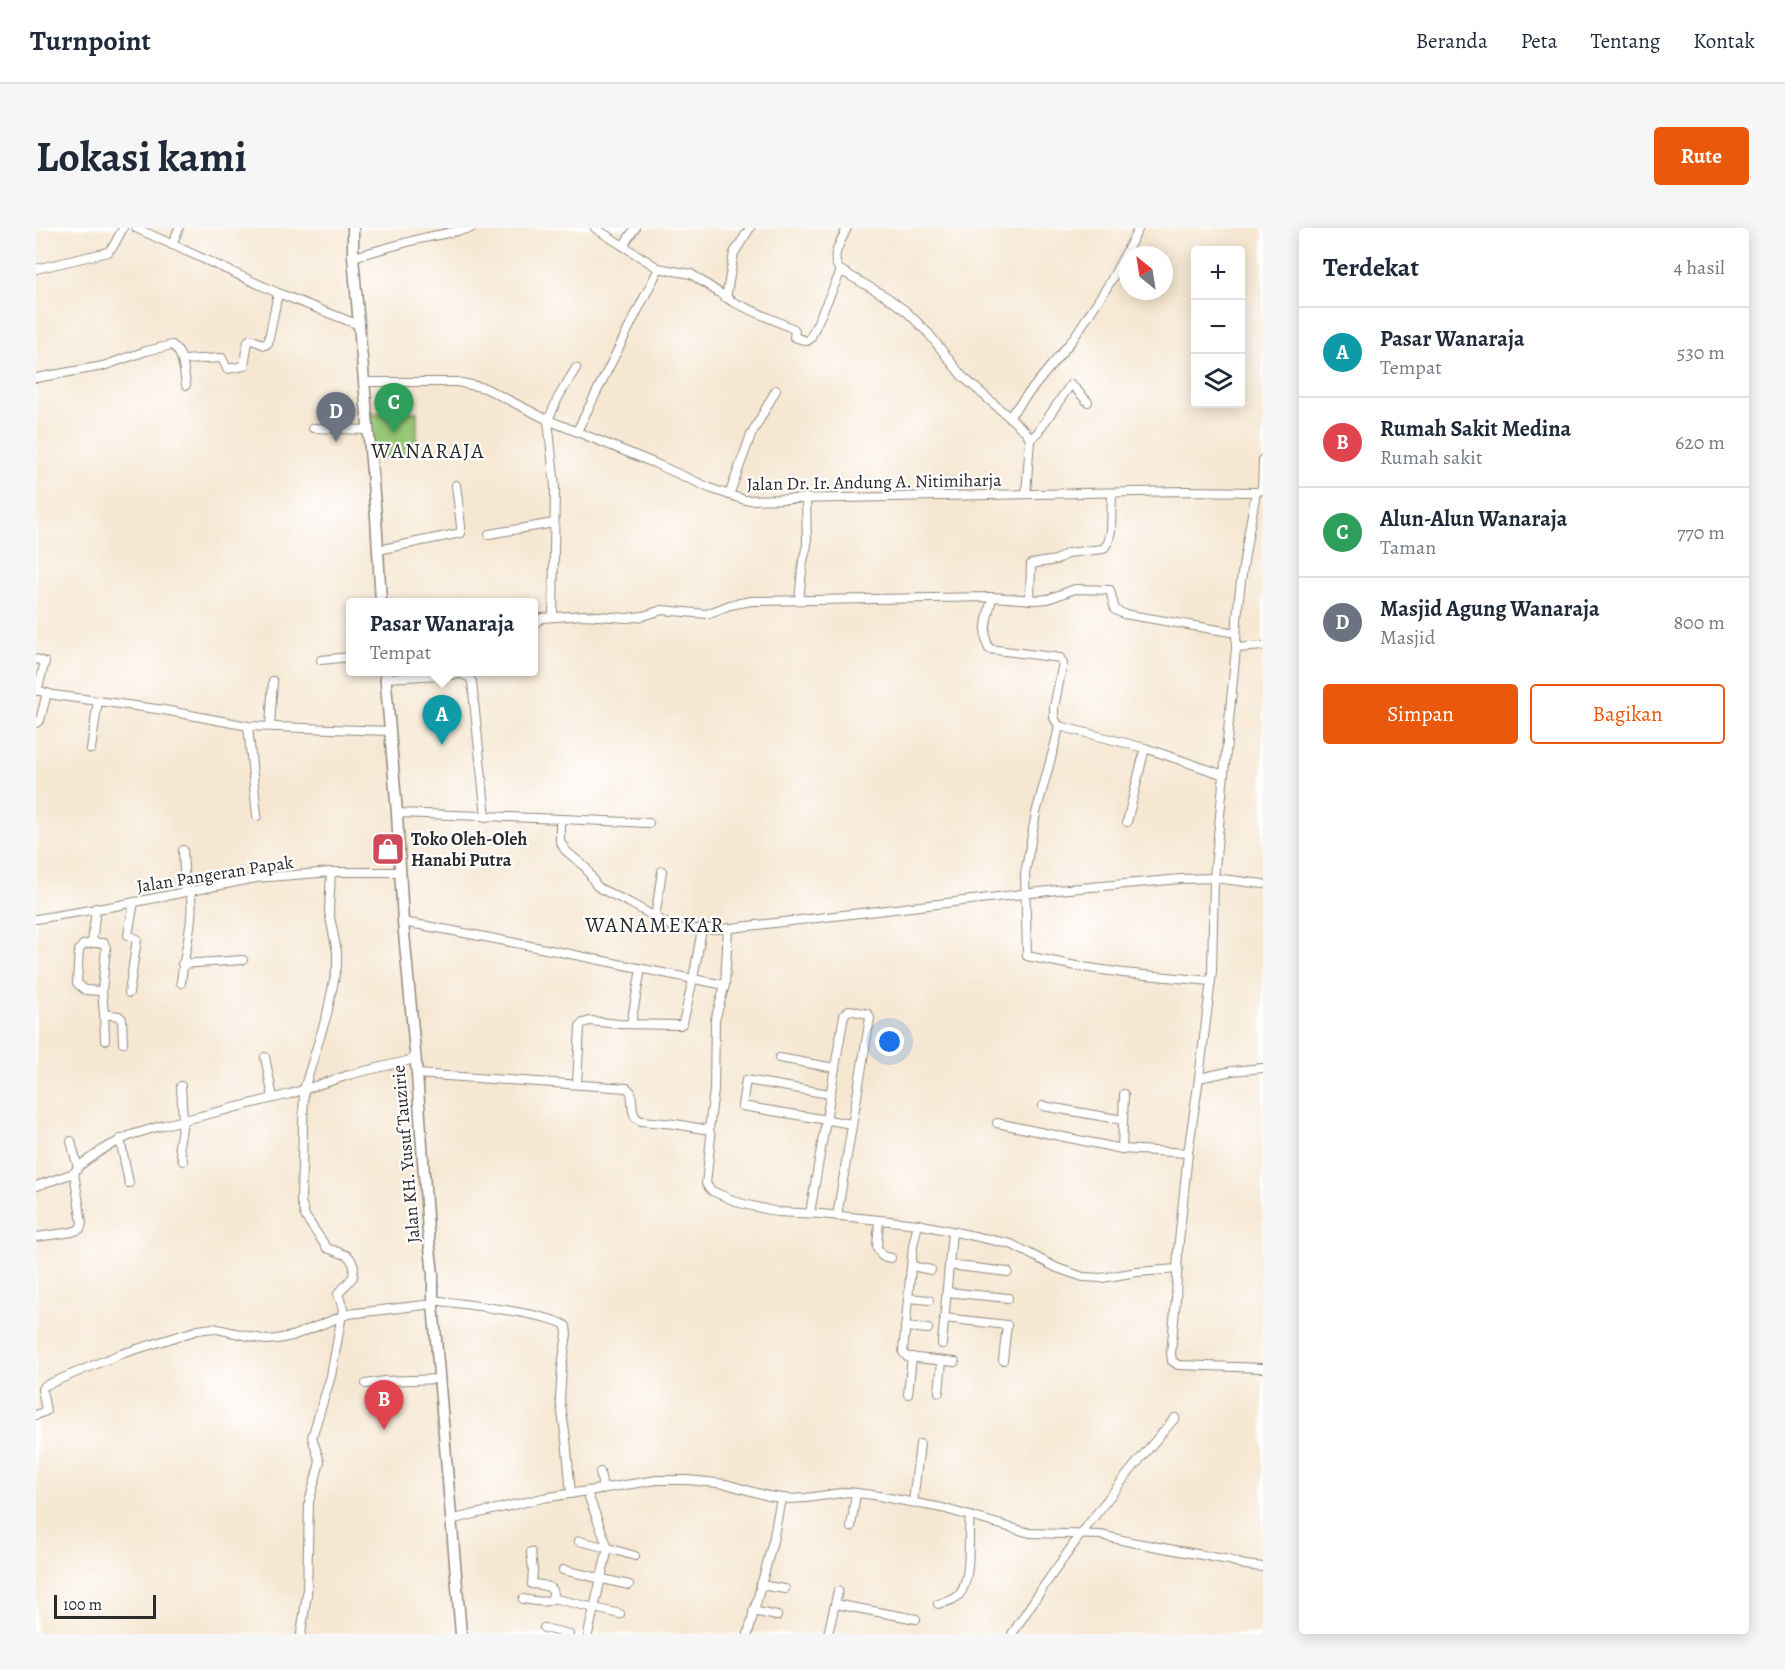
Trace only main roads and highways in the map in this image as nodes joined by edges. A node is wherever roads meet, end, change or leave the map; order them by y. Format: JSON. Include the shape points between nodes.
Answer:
{"nodes":[{"id":1,"x":353,"y":228,"type":"edge"},
{"id":2,"x":381,"y":598,"type":"edge"},
{"id":3,"x":385,"y":676,"type":"edge"},
{"id":4,"x":461,"y":1634,"type":"edge"}],
"edges":[{"from":1,"to":2,"type":"main road"},
{"from":3,"to":4,"type":"main road","name":"Jalan KH. Yusuf Tauzirie"}]}
